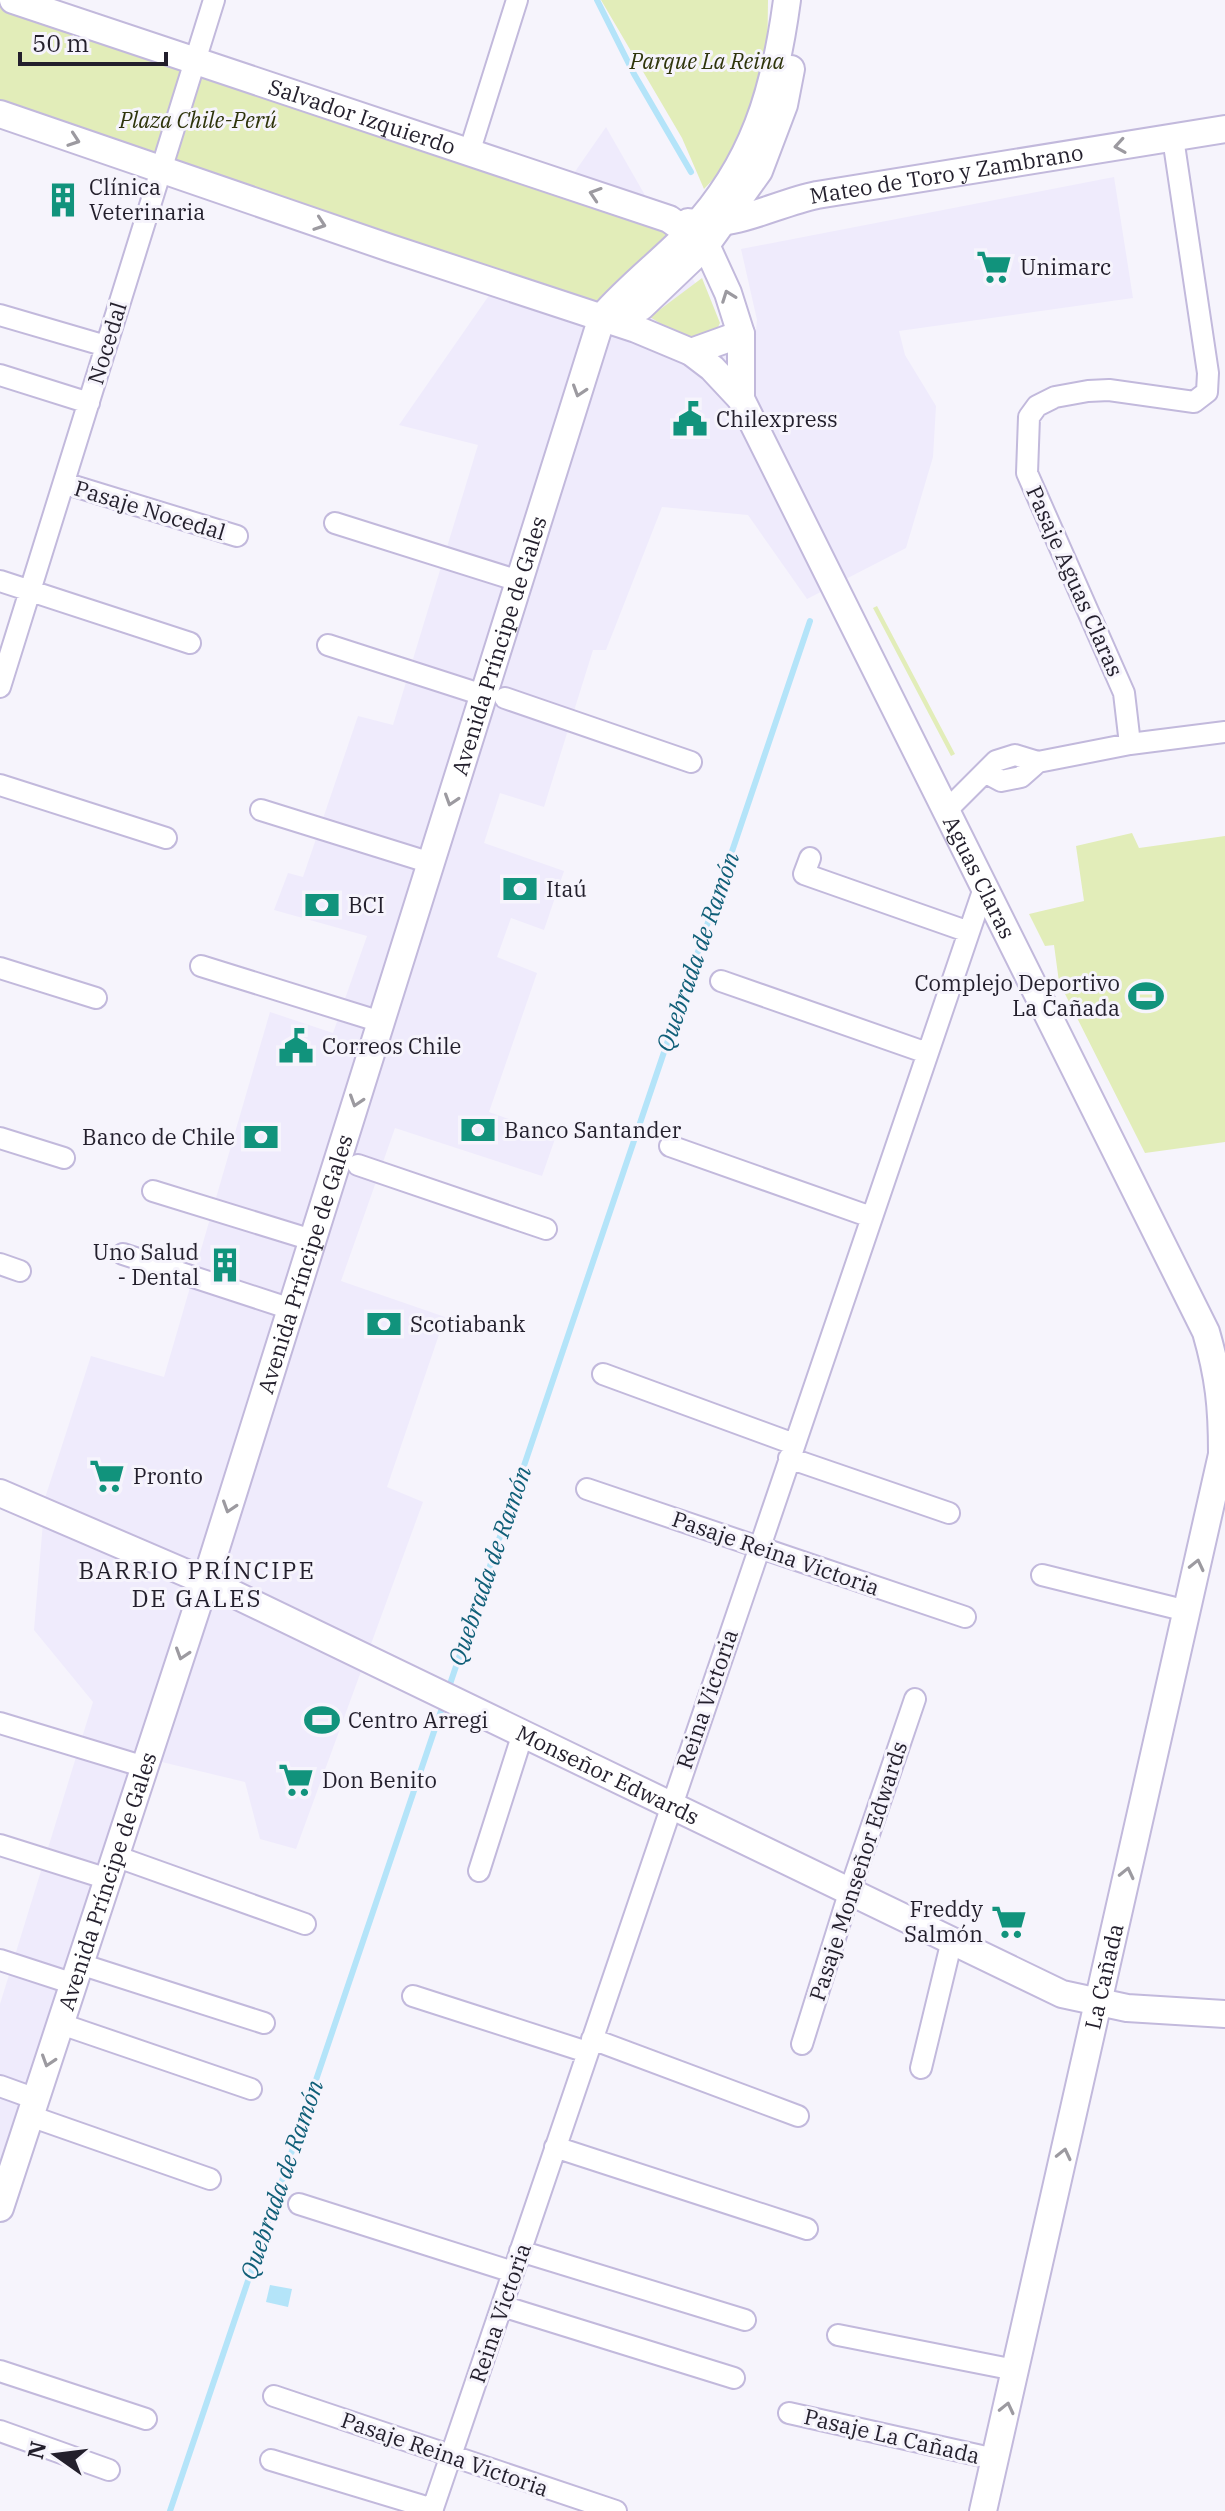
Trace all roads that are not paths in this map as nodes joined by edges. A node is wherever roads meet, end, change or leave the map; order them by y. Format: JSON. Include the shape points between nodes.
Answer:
{"nodes":[{"id":1,"x":13,"y":0,"type":"edge"},
{"id":2,"x":214,"y":0,"type":"edge"},
{"id":3,"x":517,"y":0,"type":"edge"},
{"id":4,"x":789,"y":0,"type":"edge"},
{"id":5,"x":195,"y":61,"type":"junction"},
{"id":6,"x":0,"y":114,"type":"edge"},
{"id":7,"x":1225,"y":129,"type":"edge"},
{"id":8,"x":1173,"y":138,"type":"junction"},
{"id":9,"x":469,"y":153,"type":"junction"},
{"id":10,"x":161,"y":170,"type":"junction"},
{"id":11,"x":759,"y":171,"type":"junction"},
{"id":12,"x":796,"y":200,"type":"junction"},
{"id":13,"x":697,"y":228,"type":"junction"},
{"id":14,"x":0,"y":315,"type":"edge"},
{"id":15,"x":602,"y":317,"type":"junction"},
{"id":16,"x":741,"y":334,"type":"junction"},
{"id":17,"x":106,"y":346,"type":"junction"},
{"id":18,"x":691,"y":352,"type":"junction"},
{"id":19,"x":0,"y":375,"type":"edge"},
{"id":20,"x":741,"y":399,"type":"junction"},
{"id":21,"x":89,"y":403,"type":"junction"},
{"id":22,"x":64,"y":483,"type":"junction"},
{"id":23,"x":335,"y":523,"type":"dead end"},
{"id":24,"x":237,"y":536,"type":"dead end"},
{"id":25,"x":0,"y":581,"type":"edge"},
{"id":26,"x":519,"y":581,"type":"junction"},
{"id":27,"x":30,"y":590,"type":"junction"},
{"id":28,"x":190,"y":643,"type":"dead end"},
{"id":29,"x":328,"y":645,"type":"dead end"},
{"id":30,"x":0,"y":687,"type":"edge"},
{"id":31,"x":494,"y":696,"type":"junction"},
{"id":32,"x":1225,"y":732,"type":"edge"},
{"id":33,"x":1130,"y":744,"type":"junction"},
{"id":34,"x":691,"y":762,"type":"dead end"},
{"id":35,"x":0,"y":785,"type":"edge"},
{"id":36,"x":261,"y":810,"type":"dead end"},
{"id":37,"x":947,"y":810,"type":"junction"},
{"id":38,"x":166,"y":838,"type":"dead end"},
{"id":39,"x":810,"y":858,"type":"dead end"},
{"id":40,"x":431,"y":863,"type":"junction"},
{"id":41,"x":984,"y":888,"type":"junction"},
{"id":42,"x":969,"y":932,"type":"junction"},
{"id":43,"x":201,"y":966,"type":"dead end"},
{"id":44,"x":0,"y":968,"type":"edge"},
{"id":45,"x":721,"y":981,"type":"dead end"},
{"id":46,"x":96,"y":998,"type":"dead end"},
{"id":47,"x":381,"y":1022,"type":"junction"},
{"id":48,"x":927,"y":1053,"type":"junction"},
{"id":49,"x":0,"y":1138,"type":"edge"},
{"id":50,"x":670,"y":1146,"type":"dead end"},
{"id":51,"x":64,"y":1158,"type":"dead end"},
{"id":52,"x":358,"y":1165,"type":"dead end"},
{"id":53,"x":153,"y":1191,"type":"dead end"},
{"id":54,"x":871,"y":1217,"type":"junction"},
{"id":55,"x":546,"y":1229,"type":"dead end"},
{"id":56,"x":312,"y":1240,"type":"junction"},
{"id":57,"x":123,"y":1254,"type":"dead end"},
{"id":58,"x":0,"y":1264,"type":"edge"},
{"id":59,"x":20,"y":1271,"type":"dead end"},
{"id":60,"x":291,"y":1309,"type":"junction"},
{"id":61,"x":1215,"y":1335,"type":"edge"},
{"id":62,"x":603,"y":1374,"type":"dead end"},
{"id":63,"x":1224,"y":1449,"type":"edge"},
{"id":64,"x":791,"y":1451,"type":"junction"},
{"id":65,"x":587,"y":1489,"type":"dead end"},
{"id":66,"x":0,"y":1493,"type":"edge"},
{"id":67,"x":949,"y":1513,"type":"dead end"},
{"id":68,"x":759,"y":1547,"type":"junction"},
{"id":69,"x":1042,"y":1575,"type":"dead end"},
{"id":70,"x":206,"y":1580,"type":"junction"},
{"id":71,"x":1187,"y":1611,"type":"junction"},
{"id":72,"x":965,"y":1617,"type":"dead end"},
{"id":73,"x":915,"y":1699,"type":"dead end"},
{"id":74,"x":0,"y":1723,"type":"edge"},
{"id":75,"x":523,"y":1733,"type":"junction"},
{"id":76,"x":145,"y":1767,"type":"junction"},
{"id":77,"x":671,"y":1803,"type":"junction"},
{"id":78,"x":0,"y":1845,"type":"edge"},
{"id":79,"x":112,"y":1868,"type":"junction"},
{"id":80,"x":479,"y":1871,"type":"dead end"},
{"id":81,"x":850,"y":1890,"type":"junction"},
{"id":82,"x":305,"y":1924,"type":"dead end"},
{"id":83,"x":952,"y":1940,"type":"junction"},
{"id":84,"x":0,"y":1960,"type":"edge"},
{"id":85,"x":77,"y":1974,"type":"junction"},
{"id":86,"x":413,"y":1996,"type":"dead end"},
{"id":87,"x":1098,"y":2004,"type":"junction"},
{"id":88,"x":1225,"y":2014,"type":"edge"},
{"id":89,"x":264,"y":2023,"type":"dead end"},
{"id":90,"x":61,"y":2024,"type":"junction"},
{"id":91,"x":802,"y":2044,"type":"dead end"},
{"id":92,"x":589,"y":2046,"type":"junction"},
{"id":93,"x":921,"y":2068,"type":"dead end"},
{"id":94,"x":0,"y":2086,"type":"edge"},
{"id":95,"x":251,"y":2089,"type":"dead end"},
{"id":96,"x":33,"y":2107,"type":"junction"},
{"id":97,"x":798,"y":2116,"type":"dead end"},
{"id":98,"x":555,"y":2147,"type":"junction"},
{"id":99,"x":210,"y":2179,"type":"dead end"},
{"id":100,"x":299,"y":2204,"type":"dead end"},
{"id":101,"x":0,"y":2208,"type":"edge"},
{"id":102,"x":807,"y":2229,"type":"dead end"},
{"id":103,"x":520,"y":2251,"type":"junction"},
{"id":104,"x":513,"y":2272,"type":"junction"},
{"id":105,"x":502,"y":2306,"type":"junction"},
{"id":106,"x":745,"y":2320,"type":"dead end"},
{"id":107,"x":838,"y":2335,"type":"dead end"},
{"id":108,"x":1015,"y":2370,"type":"junction"},
{"id":109,"x":0,"y":2371,"type":"edge"},
{"id":110,"x":734,"y":2378,"type":"dead end"},
{"id":111,"x":274,"y":2396,"type":"dead end"},
{"id":112,"x":789,"y":2413,"type":"dead end"},
{"id":113,"x":146,"y":2419,"type":"dead end"},
{"id":114,"x":0,"y":2431,"type":"edge"},
{"id":115,"x":452,"y":2457,"type":"junction"},
{"id":116,"x":995,"y":2459,"type":"junction"},
{"id":117,"x":271,"y":2460,"type":"dead end"},
{"id":118,"x":109,"y":2470,"type":"dead end"},
{"id":119,"x":433,"y":2510,"type":"edge"},
{"id":120,"x":616,"y":2511,"type":"edge"},
{"id":121,"x":983,"y":2511,"type":"edge"}],
"edges":[{"from":1,"to":5,"type":"street","name":"Salvador Izquierdo"},
{"from":2,"to":5,"type":"street","name":"Nocedal"},
{"from":3,"to":9,"type":"street"},
{"from":4,"to":11,"type":"street","via":[[791,75]]},
{"from":4,"to":13,"type":"street","via":[[775,75],[752,142]]},
{"from":5,"to":9,"type":"street","name":"Salvador Izquierdo"},
{"from":5,"to":10,"type":"street","name":"Nocedal"},
{"from":6,"to":10,"type":"street","one_way":true},
{"from":7,"to":8,"type":"street","name":"Mateo de Toro y Zambrano"},
{"from":8,"to":12,"type":"street","name":"Mateo de Toro y Zambrano","one_way":true},
{"from":8,"to":33,"type":"street","name":"Pasaje Aguas Claras","via":[[1207,392],[1194,402],[1088,391],[1046,401],[1029,417],[1027,473],[1124,693]]},
{"from":13,"to":9,"type":"street","name":"Salvador Izquierdo","one_way":true},
{"from":10,"to":15,"type":"street","one_way":true},
{"from":10,"to":17,"type":"street","name":"Nocedal"},
{"from":11,"to":12,"type":"street","via":[[767,190]]},
{"from":11,"to":13,"type":"street"},
{"from":12,"to":13,"type":"street","name":"Mateo de Toro y Zambrano","via":[[734,222]]},
{"from":13,"to":15,"type":"street","via":[[641,307]]},
{"from":16,"to":13,"type":"street","name":"Aguas Claras","one_way":true},
{"from":14,"to":17,"type":"street"},
{"from":15,"to":18,"type":"street","name":"Aguas Claras"},
{"from":15,"to":26,"type":"street","name":"Avenida Príncipe de Gales","one_way":true},
{"from":16,"to":18,"type":"street"},
{"from":16,"to":20,"type":"street","name":"Aguas Claras"},
{"from":17,"to":21,"type":"street","name":"Nocedal"},
{"from":18,"to":20,"type":"street","name":"Aguas Claras"},
{"from":19,"to":21,"type":"street"},
{"from":20,"to":37,"type":"street","name":"Aguas Claras"},
{"from":21,"to":22,"type":"street","name":"Nocedal"},
{"from":22,"to":24,"type":"street","name":"Pasaje Nocedal"},
{"from":22,"to":27,"type":"street","name":"Nocedal"},
{"from":23,"to":26,"type":"street"},
{"from":25,"to":27,"type":"street"},
{"from":26,"to":31,"type":"street","name":"Avenida Príncipe de Gales"},
{"from":27,"to":28,"type":"street"},
{"from":27,"to":30,"type":"street","name":"Nocedal"},
{"from":29,"to":31,"type":"street"},
{"from":31,"to":34,"type":"street"},
{"from":31,"to":40,"type":"street","name":"Avenida Príncipe de Gales","one_way":true},
{"from":32,"to":33,"type":"street"},
{"from":33,"to":37,"type":"street","via":[[1044,760],[1021,777],[1001,781],[986,773]]},
{"from":35,"to":38,"type":"street"},
{"from":36,"to":40,"type":"street"},
{"from":37,"to":41,"type":"street","name":"Aguas Claras"},
{"from":39,"to":42,"type":"street","via":[[804,874]]},
{"from":40,"to":47,"type":"street","name":"Avenida Príncipe de Gales"},
{"from":41,"to":42,"type":"street","name":"Reina Victoria"},
{"from":41,"to":61,"type":"street","name":"Aguas Claras"},
{"from":42,"to":48,"type":"street","name":"Reina Victoria"},
{"from":43,"to":47,"type":"street"},
{"from":44,"to":46,"type":"street"},
{"from":45,"to":48,"type":"street"},
{"from":47,"to":56,"type":"street","name":"Avenida Príncipe de Gales","one_way":true},
{"from":48,"to":54,"type":"street","name":"Reina Victoria"},
{"from":49,"to":51,"type":"street"},
{"from":50,"to":54,"type":"street"},
{"from":52,"to":55,"type":"street"},
{"from":53,"to":56,"type":"street"},
{"from":54,"to":64,"type":"street","name":"Reina Victoria"},
{"from":56,"to":60,"type":"street","name":"Avenida Príncipe de Gales"},
{"from":57,"to":60,"type":"street"},
{"from":58,"to":59,"type":"street"},
{"from":60,"to":70,"type":"street","name":"Avenida Príncipe de Gales","one_way":true},
{"from":61,"to":63,"type":"street","name":"Aguas Claras"},
{"from":62,"to":64,"type":"street"},
{"from":71,"to":63,"type":"street","name":"La Cañada","one_way":true},
{"from":64,"to":67,"type":"street"},
{"from":64,"to":68,"type":"street","name":"Reina Victoria"},
{"from":65,"to":68,"type":"street","name":"Pasaje Reina Victoria"},
{"from":66,"to":70,"type":"street","name":"Monseñor Edwards"},
{"from":68,"to":72,"type":"street","name":"Pasaje Reina Victoria"},
{"from":68,"to":77,"type":"street","name":"Reina Victoria"},
{"from":69,"to":71,"type":"street"},
{"from":70,"to":75,"type":"street","name":"Monseñor Edwards"},
{"from":70,"to":76,"type":"street","name":"Avenida Príncipe de Gales","one_way":true},
{"from":87,"to":71,"type":"street","name":"La Cañada","one_way":true},
{"from":73,"to":81,"type":"street","name":"Pasaje Monseñor Edwards"},
{"from":74,"to":76,"type":"street"},
{"from":75,"to":77,"type":"street","name":"Monseñor Edwards"},
{"from":75,"to":80,"type":"street"},
{"from":76,"to":79,"type":"street","name":"Avenida Príncipe de Gales"},
{"from":77,"to":81,"type":"street","name":"Monseñor Edwards"},
{"from":77,"to":92,"type":"street","name":"Reina Victoria"},
{"from":78,"to":79,"type":"street"},
{"from":79,"to":82,"type":"street"},
{"from":79,"to":85,"type":"street","name":"Avenida Príncipe de Gales"},
{"from":81,"to":83,"type":"street","name":"Monseñor Edwards"},
{"from":81,"to":91,"type":"street","name":"Pasaje Monseñor Edwards"},
{"from":83,"to":87,"type":"street","name":"Monseñor Edwards","via":[[1062,1994]]},
{"from":83,"to":93,"type":"street"},
{"from":84,"to":85,"type":"street"},
{"from":85,"to":89,"type":"street"},
{"from":85,"to":90,"type":"street","name":"Avenida Príncipe de Gales"},
{"from":86,"to":92,"type":"street"},
{"from":87,"to":88,"type":"street","name":"Monseñor Edwards"},
{"from":108,"to":87,"type":"street","name":"La Cañada","one_way":true},
{"from":90,"to":95,"type":"street"},
{"from":90,"to":96,"type":"street","name":"Avenida Príncipe de Gales","one_way":true},
{"from":92,"to":97,"type":"street"},
{"from":92,"to":98,"type":"street","name":"Reina Victoria"},
{"from":94,"to":96,"type":"street"},
{"from":96,"to":99,"type":"street"},
{"from":96,"to":101,"type":"street","name":"Avenida Príncipe de Gales"},
{"from":98,"to":102,"type":"street"},
{"from":98,"to":103,"type":"street","name":"Reina Victoria"},
{"from":100,"to":104,"type":"street"},
{"from":103,"to":104,"type":"street","name":"Reina Victoria"},
{"from":103,"to":106,"type":"street"},
{"from":104,"to":105,"type":"street","name":"Reina Victoria"},
{"from":105,"to":110,"type":"street"},
{"from":105,"to":115,"type":"street","name":"Reina Victoria"},
{"from":107,"to":108,"type":"street"},
{"from":116,"to":108,"type":"street","name":"La Cañada","one_way":true},
{"from":109,"to":113,"type":"street"},
{"from":111,"to":115,"type":"street","name":"Pasaje Reina Victoria"},
{"from":112,"to":116,"type":"street","name":"Pasaje La Cañada"},
{"from":114,"to":118,"type":"street"},
{"from":115,"to":119,"type":"street","name":"Reina Victoria"},
{"from":115,"to":120,"type":"street","name":"Pasaje Reina Victoria"},
{"from":116,"to":121,"type":"street","name":"La Cañada"},
{"from":117,"to":119,"type":"street"}]}
